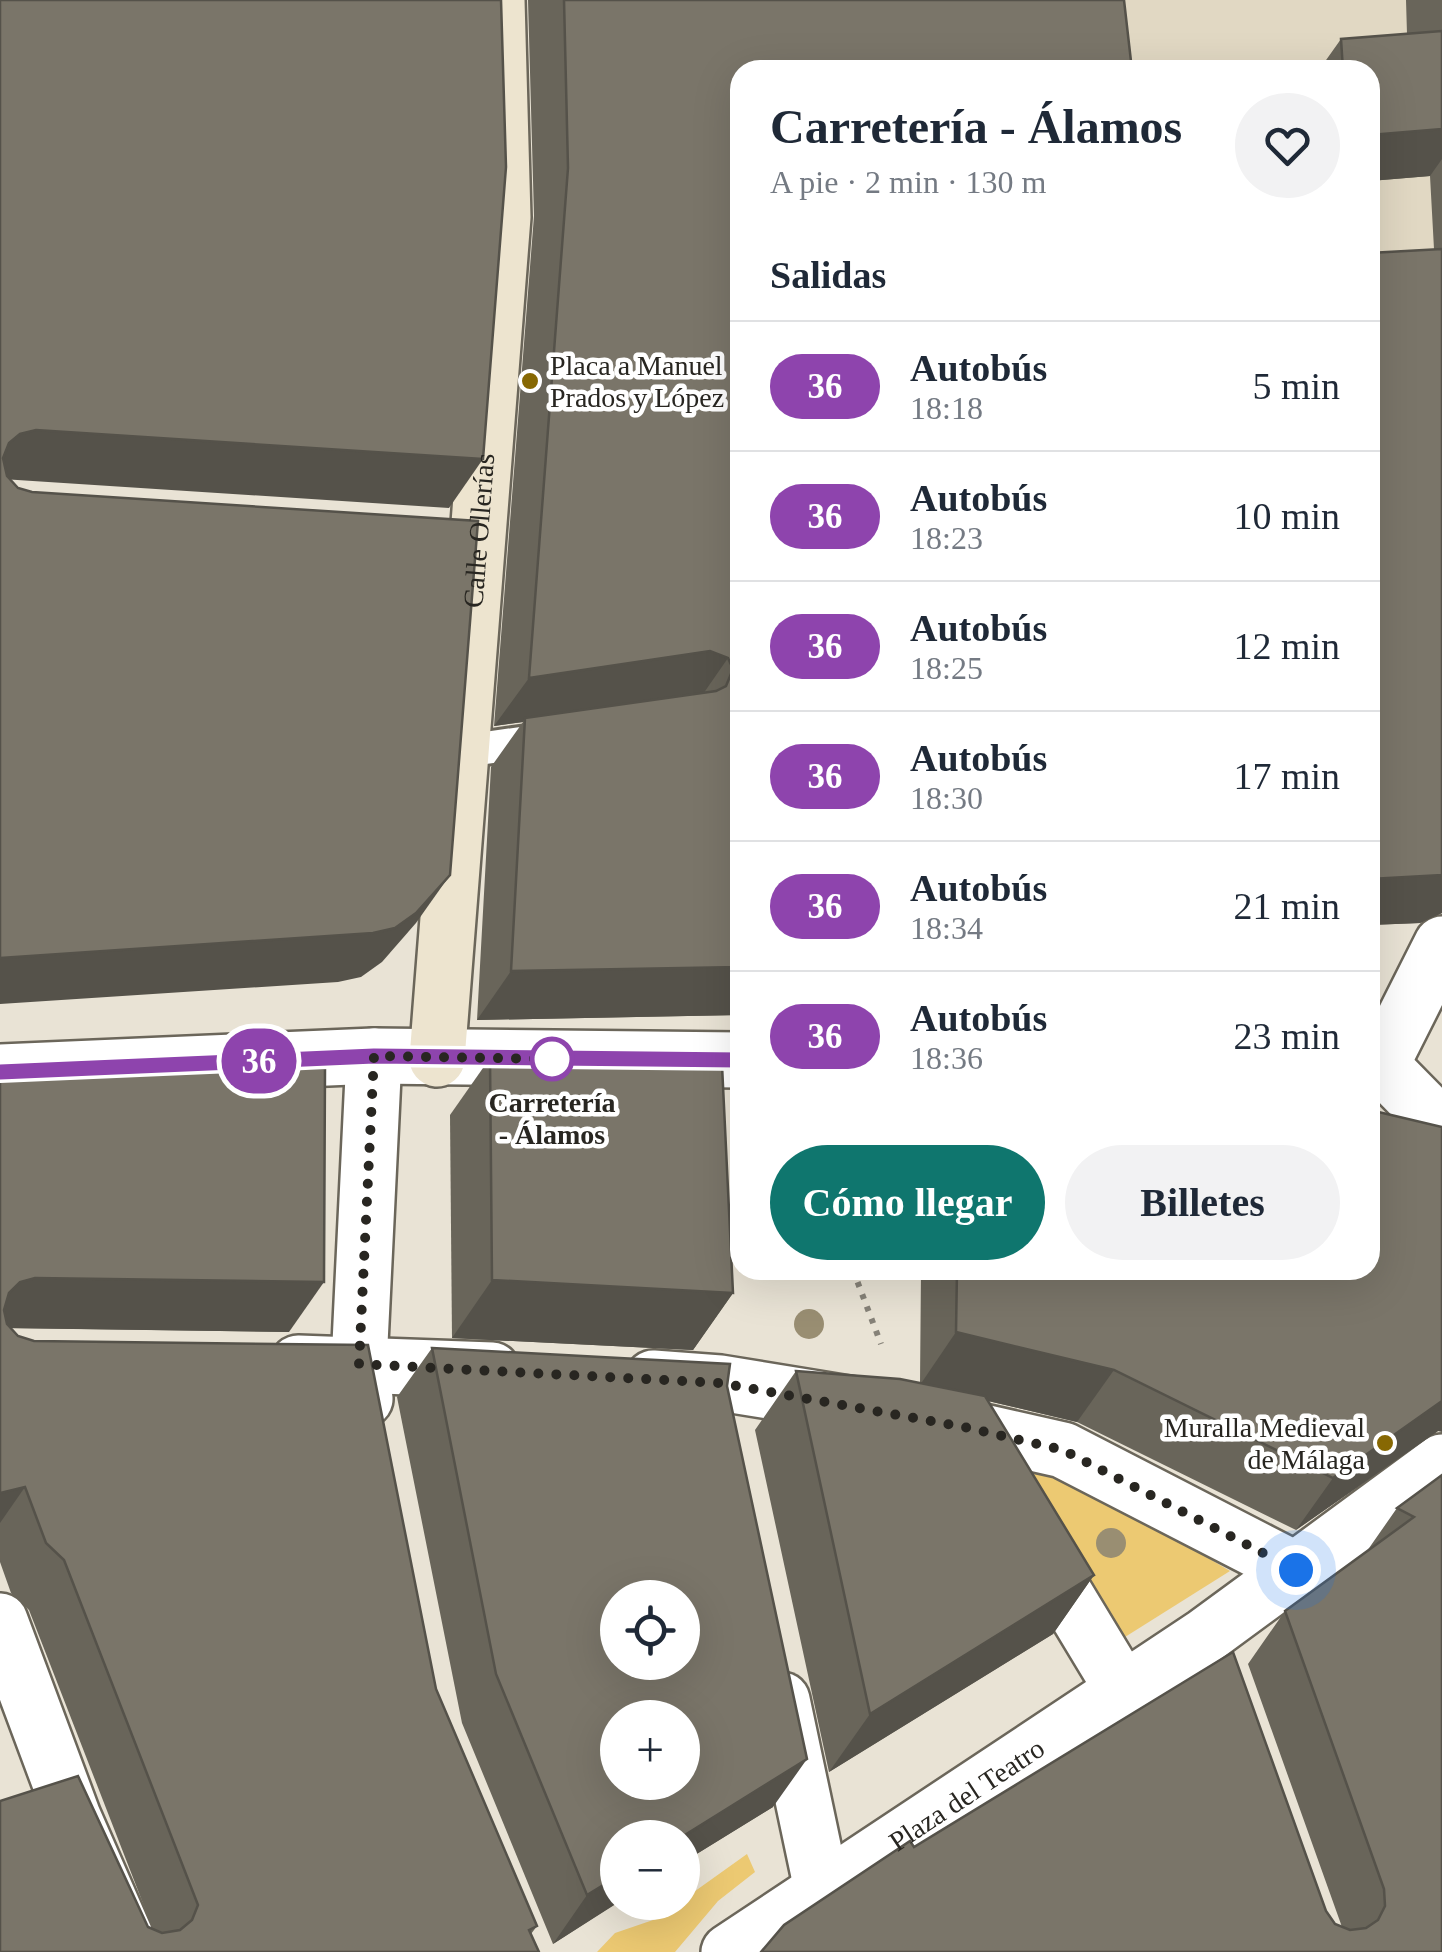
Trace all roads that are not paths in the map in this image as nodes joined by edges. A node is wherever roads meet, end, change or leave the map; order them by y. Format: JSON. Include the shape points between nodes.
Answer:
{"nodes":[{"id":1,"x":497,"y":0,"type":"edge"},
{"id":2,"x":420,"y":537,"type":"edge"},
{"id":3,"x":479,"y":541,"type":"junction"},
{"id":4,"x":582,"y":734,"type":"edge"},
{"id":5,"x":464,"y":751,"type":"junction"},
{"id":6,"x":1442,"y":944,"type":"edge"},
{"id":7,"x":1380,"y":1055,"type":"edge"},
{"id":8,"x":374,"y":1056,"type":"junction"},
{"id":9,"x":437,"y":1060,"type":"junction"},
{"id":10,"x":730,"y":1060,"type":"edge"},
{"id":11,"x":1380,"y":1069,"type":"edge"},
{"id":12,"x":0,"y":1072,"type":"edge"},
{"id":13,"x":1442,"y":1128,"type":"edge"},
{"id":14,"x":239,"y":1362,"type":"edge"},
{"id":15,"x":359,"y":1364,"type":"junction"},
{"id":16,"x":536,"y":1372,"type":"edge"},
{"id":17,"x":596,"y":1376,"type":"edge"},
{"id":18,"x":941,"y":1422,"type":"junction"},
{"id":19,"x":373,"y":1439,"type":"edge"},
{"id":20,"x":1442,"y":1462,"type":"edge"},
{"id":21,"x":1296,"y":1570,"type":"junction"},
{"id":22,"x":0,"y":1621,"type":"edge"},
{"id":23,"x":1206,"y":1636,"type":"junction"},
{"id":24,"x":773,"y":1658,"type":"edge"},
{"id":25,"x":1123,"y":1690,"type":"junction"},
{"id":26,"x":1225,"y":1692,"type":"edge"},
{"id":27,"x":822,"y":1888,"type":"junction"},
{"id":28,"x":132,"y":1952,"type":"edge"},
{"id":29,"x":729,"y":1952,"type":"edge"}],
"edges":[{"from":1,"to":3,"type":"street","name":"Calle Ollerías","via":[[504,217]]},
{"from":2,"to":3,"type":"street"},
{"from":3,"to":5,"type":"street","name":"Calle Ollerías"},
{"from":4,"to":5,"type":"lane"},
{"from":5,"to":9,"type":"street","name":"Calle Ollerías"},
{"from":6,"to":7,"type":"street"},
{"from":8,"to":9,"type":"street"},
{"from":8,"to":12,"type":"street"},
{"from":8,"to":15,"type":"street"},
{"from":9,"to":10,"type":"street"},
{"from":11,"to":13,"type":"street"},
{"from":14,"to":15,"type":"street"},
{"from":15,"to":16,"type":"street"},
{"from":15,"to":19,"type":"street"},
{"from":17,"to":18,"type":"street","via":[[694,1380]]},
{"from":18,"to":21,"type":"street","via":[[1063,1450]]},
{"from":18,"to":25,"type":"street"},
{"from":20,"to":21,"type":"street","name":"Plaza del Teatro"},
{"from":21,"to":23,"type":"street","name":"Plaza del Teatro"},
{"from":22,"to":28,"type":"street"},
{"from":23,"to":25,"type":"street","name":"Plaza del Teatro"},
{"from":23,"to":26,"type":"street"},
{"from":24,"to":27,"type":"street"},
{"from":25,"to":27,"type":"street","name":"Plaza del Teatro"},
{"from":27,"to":29,"type":"street","name":"Plaza del Teatro"}]}
